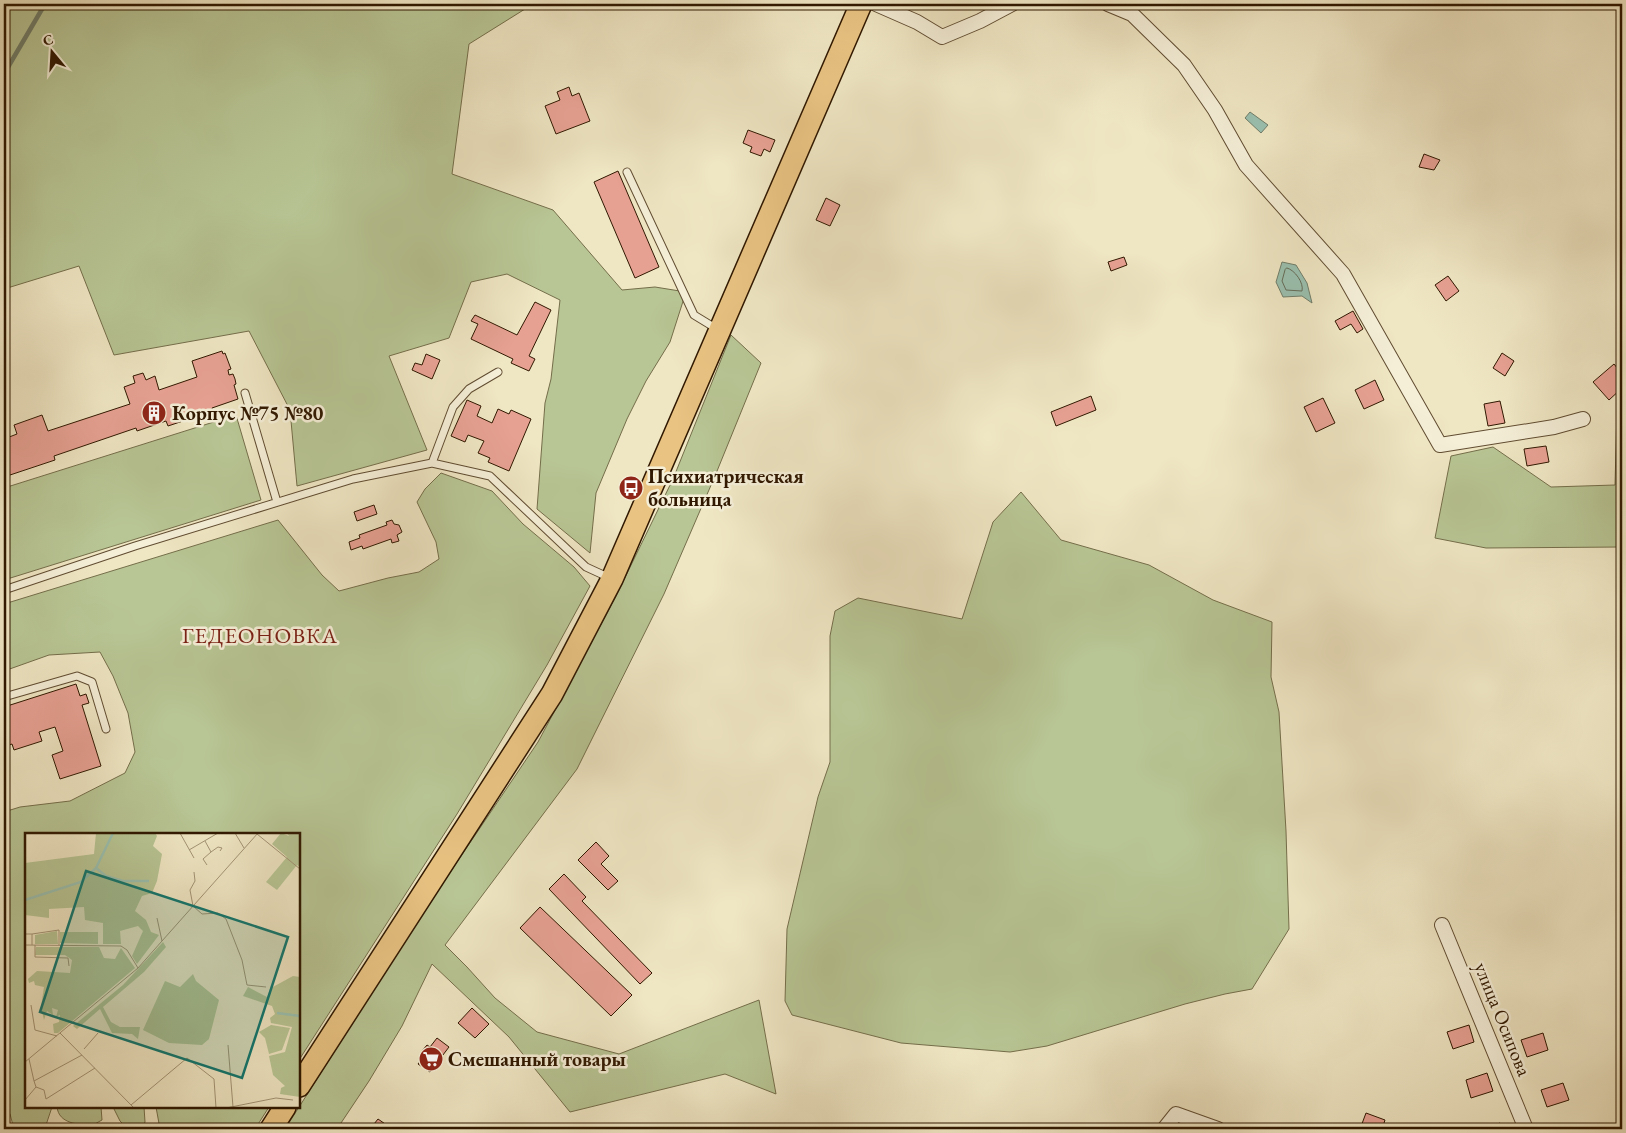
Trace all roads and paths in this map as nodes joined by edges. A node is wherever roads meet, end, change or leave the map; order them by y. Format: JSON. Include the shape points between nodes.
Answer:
{"nodes":[{"id":1,"x":861,"y":4,"type":"edge"},
{"id":2,"x":876,"y":4,"type":"edge"},
{"id":3,"x":1012,"y":4,"type":"edge"},
{"id":4,"x":1108,"y":4,"type":"edge"},
{"id":5,"x":627,"y":172,"type":"dead end"},
{"id":6,"x":720,"y":331,"type":"junction"},
{"id":7,"x":498,"y":372,"type":"dead end"},
{"id":8,"x":245,"y":393,"type":"dead end"},
{"id":9,"x":1583,"y":419,"type":"dead end"},
{"id":10,"x":432,"y":463,"type":"junction"},
{"id":11,"x":277,"y":502,"type":"junction"},
{"id":12,"x":612,"y":579,"type":"junction"},
{"id":13,"x":4,"y":590,"type":"edge"},
{"id":14,"x":4,"y":697,"type":"edge"},
{"id":15,"x":106,"y":729,"type":"dead end"},
{"id":16,"x":1442,"y":925,"type":"dead end"},
{"id":17,"x":300,"y":1084,"type":"edge"},
{"id":18,"x":284,"y":1108,"type":"edge"},
{"id":19,"x":270,"y":1129,"type":"edge"},
{"id":20,"x":1164,"y":1129,"type":"edge"},
{"id":21,"x":1218,"y":1129,"type":"edge"},
{"id":22,"x":1526,"y":1129,"type":"edge"}],
"edges":[{"from":1,"to":6,"type":"main road"},
{"from":2,"to":3,"type":"street","via":[[942,37]]},
{"from":4,"to":9,"type":"street","via":[[1132,14],[1184,65],[1215,110],[1246,165],[1343,274],[1440,446]]},
{"from":5,"to":6,"type":"lane","via":[[694,315]]},
{"from":6,"to":12,"type":"main road"},
{"from":7,"to":10,"type":"lane","via":[[468,389],[453,407]]},
{"from":8,"to":11,"type":"lane"},
{"from":10,"to":11,"type":"lane","via":[[353,479]]},
{"from":10,"to":12,"type":"lane","via":[[490,476],[586,567]]},
{"from":11,"to":13,"type":"lane"},
{"from":12,"to":17,"type":"main road","via":[[552,694]]},
{"from":14,"to":15,"type":"lane","via":[[77,676],[92,682]]},
{"from":16,"to":22,"type":"street","name":"улица Осипова"},
{"from":18,"to":19,"type":"main road"},
{"from":20,"to":21,"type":"street","via":[[1176,1114]]}]}
